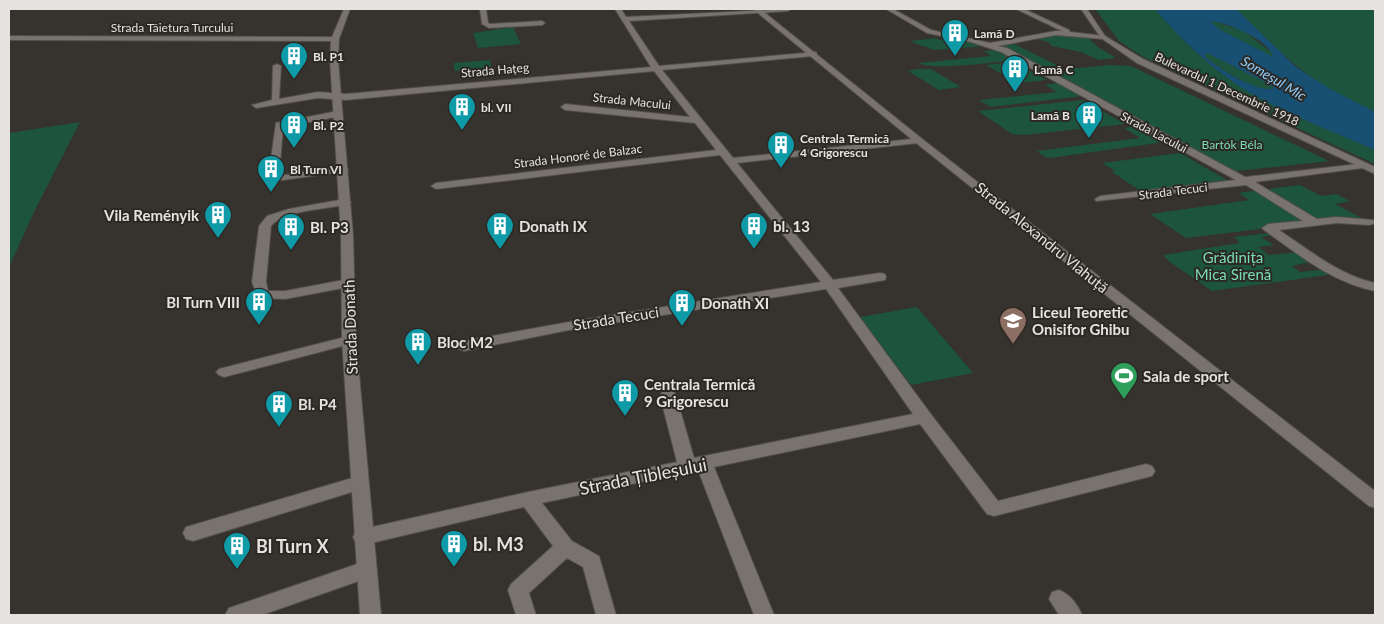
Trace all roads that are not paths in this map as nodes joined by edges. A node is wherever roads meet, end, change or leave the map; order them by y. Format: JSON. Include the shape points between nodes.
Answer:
{"nodes":[{"id":1,"x":347,"y":9,"type":"edge"},
{"id":2,"x":483,"y":9,"type":"edge"},
{"id":3,"x":618,"y":9,"type":"edge"},
{"id":4,"x":788,"y":9,"type":"edge"},
{"id":5,"x":889,"y":9,"type":"edge"},
{"id":6,"x":1019,"y":9,"type":"edge"},
{"id":7,"x":1084,"y":9,"type":"edge"},
{"id":8,"x":758,"y":10,"type":"edge"},
{"id":9,"x":624,"y":19,"type":"junction"},
{"id":10,"x":542,"y":23,"type":"dead end"},
{"id":11,"x":1070,"y":33,"type":"junction"},
{"id":12,"x":1103,"y":36,"type":"junction"},
{"id":13,"x":9,"y":38,"type":"edge"},
{"id":14,"x":335,"y":39,"type":"junction"},
{"id":15,"x":992,"y":45,"type":"junction"},
{"id":16,"x":813,"y":54,"type":"junction"},
{"id":17,"x":277,"y":66,"type":"dead end"},
{"id":18,"x":656,"y":68,"type":"junction"},
{"id":19,"x":275,"y":98,"type":"dead end"},
{"id":20,"x":336,"y":98,"type":"junction"},
{"id":21,"x":256,"y":105,"type":"dead end"},
{"id":22,"x":565,"y":107,"type":"dead end"},
{"id":23,"x":338,"y":114,"type":"junction"},
{"id":24,"x":696,"y":120,"type":"junction"},
{"id":25,"x":918,"y":140,"type":"junction"},
{"id":26,"x":726,"y":156,"type":"junction"},
{"id":27,"x":1363,"y":165,"type":"junction"},
{"id":28,"x":343,"y":169,"type":"junction"},
{"id":29,"x":1375,"y":171,"type":"edge"},
{"id":30,"x":1245,"y":181,"type":"junction"},
{"id":31,"x":436,"y":186,"type":"dead end"},
{"id":32,"x":1100,"y":199,"type":"dead end"},
{"id":33,"x":345,"y":202,"type":"junction"},
{"id":34,"x":1369,"y":222,"type":"dead end"},
{"id":35,"x":1315,"y":223,"type":"junction"},
{"id":36,"x":880,"y":277,"type":"dead end"},
{"id":37,"x":349,"y":283,"type":"junction"},
{"id":38,"x":829,"y":284,"type":"junction"},
{"id":39,"x":1375,"y":287,"type":"edge"},
{"id":40,"x":349,"y":340,"type":"junction"},
{"id":41,"x":464,"y":346,"type":"dead end"},
{"id":42,"x":224,"y":372,"type":"dead end"},
{"id":43,"x":668,"y":396,"type":"dead end"},
{"id":44,"x":924,"y":417,"type":"junction"},
{"id":45,"x":696,"y":465,"type":"junction"},
{"id":46,"x":1146,"y":471,"type":"dead end"},
{"id":47,"x":359,"y":483,"type":"junction"},
{"id":48,"x":528,"y":499,"type":"junction"},
{"id":49,"x":1375,"y":501,"type":"edge"},
{"id":50,"x":193,"y":533,"type":"dead end"},
{"id":51,"x":363,"y":537,"type":"junction"},
{"id":52,"x":564,"y":547,"type":"junction"},
{"id":53,"x":366,"y":570,"type":"junction"},
{"id":54,"x":236,"y":615,"type":"edge"},
{"id":55,"x":371,"y":615,"type":"edge"},
{"id":56,"x":526,"y":615,"type":"edge"},
{"id":57,"x":606,"y":615,"type":"edge"},
{"id":58,"x":764,"y":615,"type":"edge"}],
"edges":[{"from":1,"to":14,"type":"street"},
{"from":2,"to":10,"type":"street","via":[[488,26]]},
{"from":3,"to":9,"type":"street"},
{"from":4,"to":8,"type":"street"},
{"from":5,"to":15,"type":"street","via":[[929,32]]},
{"from":6,"to":11,"type":"street"},
{"from":7,"to":12,"type":"street","name":"Bulevardul 1 Decembrie 1918"},
{"from":8,"to":9,"type":"street"},
{"from":8,"to":16,"type":"street","name":"Strada Alexandru Vlahuță"},
{"from":9,"to":18,"type":"street"},
{"from":11,"to":12,"type":"street"},
{"from":11,"to":15,"type":"street","via":[[1056,32]]},
{"from":12,"to":27,"type":"street","name":"Bulevardul 1 Decembrie 1918","via":[[1140,62]]},
{"from":13,"to":14,"type":"street","name":"Strada Tăietura Turcului"},
{"from":14,"to":20,"type":"street","name":"Strada Donath"},
{"from":15,"to":30,"type":"street","name":"Strada Lacului"},
{"from":16,"to":18,"type":"street","name":"Strada Hațeg"},
{"from":16,"to":25,"type":"street","name":"Strada Alexandru Vlahuță"},
{"from":17,"to":19,"type":"street"},
{"from":18,"to":20,"type":"street","name":"Strada Hațeg"},
{"from":18,"to":24,"type":"street"},
{"from":20,"to":21,"type":"street","name":"Strada Hațeg","via":[[318,95]]},
{"from":20,"to":23,"type":"street","name":"Strada Donath"},
{"from":22,"to":24,"type":"street","name":"Strada Macului"},
{"from":23,"to":28,"type":"street","name":"Strada Donath"},
{"from":23,"to":28,"type":"street","via":[[280,125],[272,180]]},
{"from":24,"to":26,"type":"street"},
{"from":25,"to":26,"type":"street","name":"Strada Honoré de Balzac"},
{"from":25,"to":49,"type":"street","name":"Strada Alexandru Vlahuță"},
{"from":26,"to":31,"type":"street","name":"Strada Honoré de Balzac"},
{"from":26,"to":38,"type":"street"},
{"from":27,"to":29,"type":"street","name":"Bulevardul 1 Decembrie 1918"},
{"from":27,"to":30,"type":"street","name":"Strada Tecuci"},
{"from":28,"to":33,"type":"street","name":"Strada Donath"},
{"from":30,"to":32,"type":"street","name":"Strada Tecuci"},
{"from":30,"to":35,"type":"street","name":"Strada Lacului"},
{"from":33,"to":37,"type":"street","name":"Strada Donath"},
{"from":33,"to":37,"type":"street","via":[[271,218],[265,226],[259,282],[263,295],[275,296]]},
{"from":34,"to":35,"type":"street","via":[[1337,220]]},
{"from":35,"to":39,"type":"street","via":[[1268,228],[1342,276]]},
{"from":36,"to":38,"type":"street"},
{"from":37,"to":40,"type":"street","name":"Strada Donath"},
{"from":38,"to":41,"type":"street","name":"Strada Tecuci"},
{"from":38,"to":44,"type":"street"},
{"from":40,"to":42,"type":"street"},
{"from":40,"to":47,"type":"street","name":"Strada Donath"},
{"from":43,"to":45,"type":"street"},
{"from":44,"to":45,"type":"street","name":"Strada Țibleșului"},
{"from":44,"to":46,"type":"street","via":[[994,509]]},
{"from":45,"to":48,"type":"street","name":"Strada Țibleșului"},
{"from":45,"to":58,"type":"street"},
{"from":47,"to":50,"type":"street"},
{"from":47,"to":51,"type":"street","name":"Strada Donath"},
{"from":48,"to":51,"type":"street","name":"Strada Țibleșului"},
{"from":48,"to":52,"type":"street"},
{"from":51,"to":53,"type":"street","name":"Strada Donath"},
{"from":52,"to":56,"type":"street","via":[[518,590]]},
{"from":52,"to":57,"type":"street","via":[[592,562]]},
{"from":53,"to":54,"type":"street"},
{"from":53,"to":55,"type":"street","name":"Strada Donath"}]}
